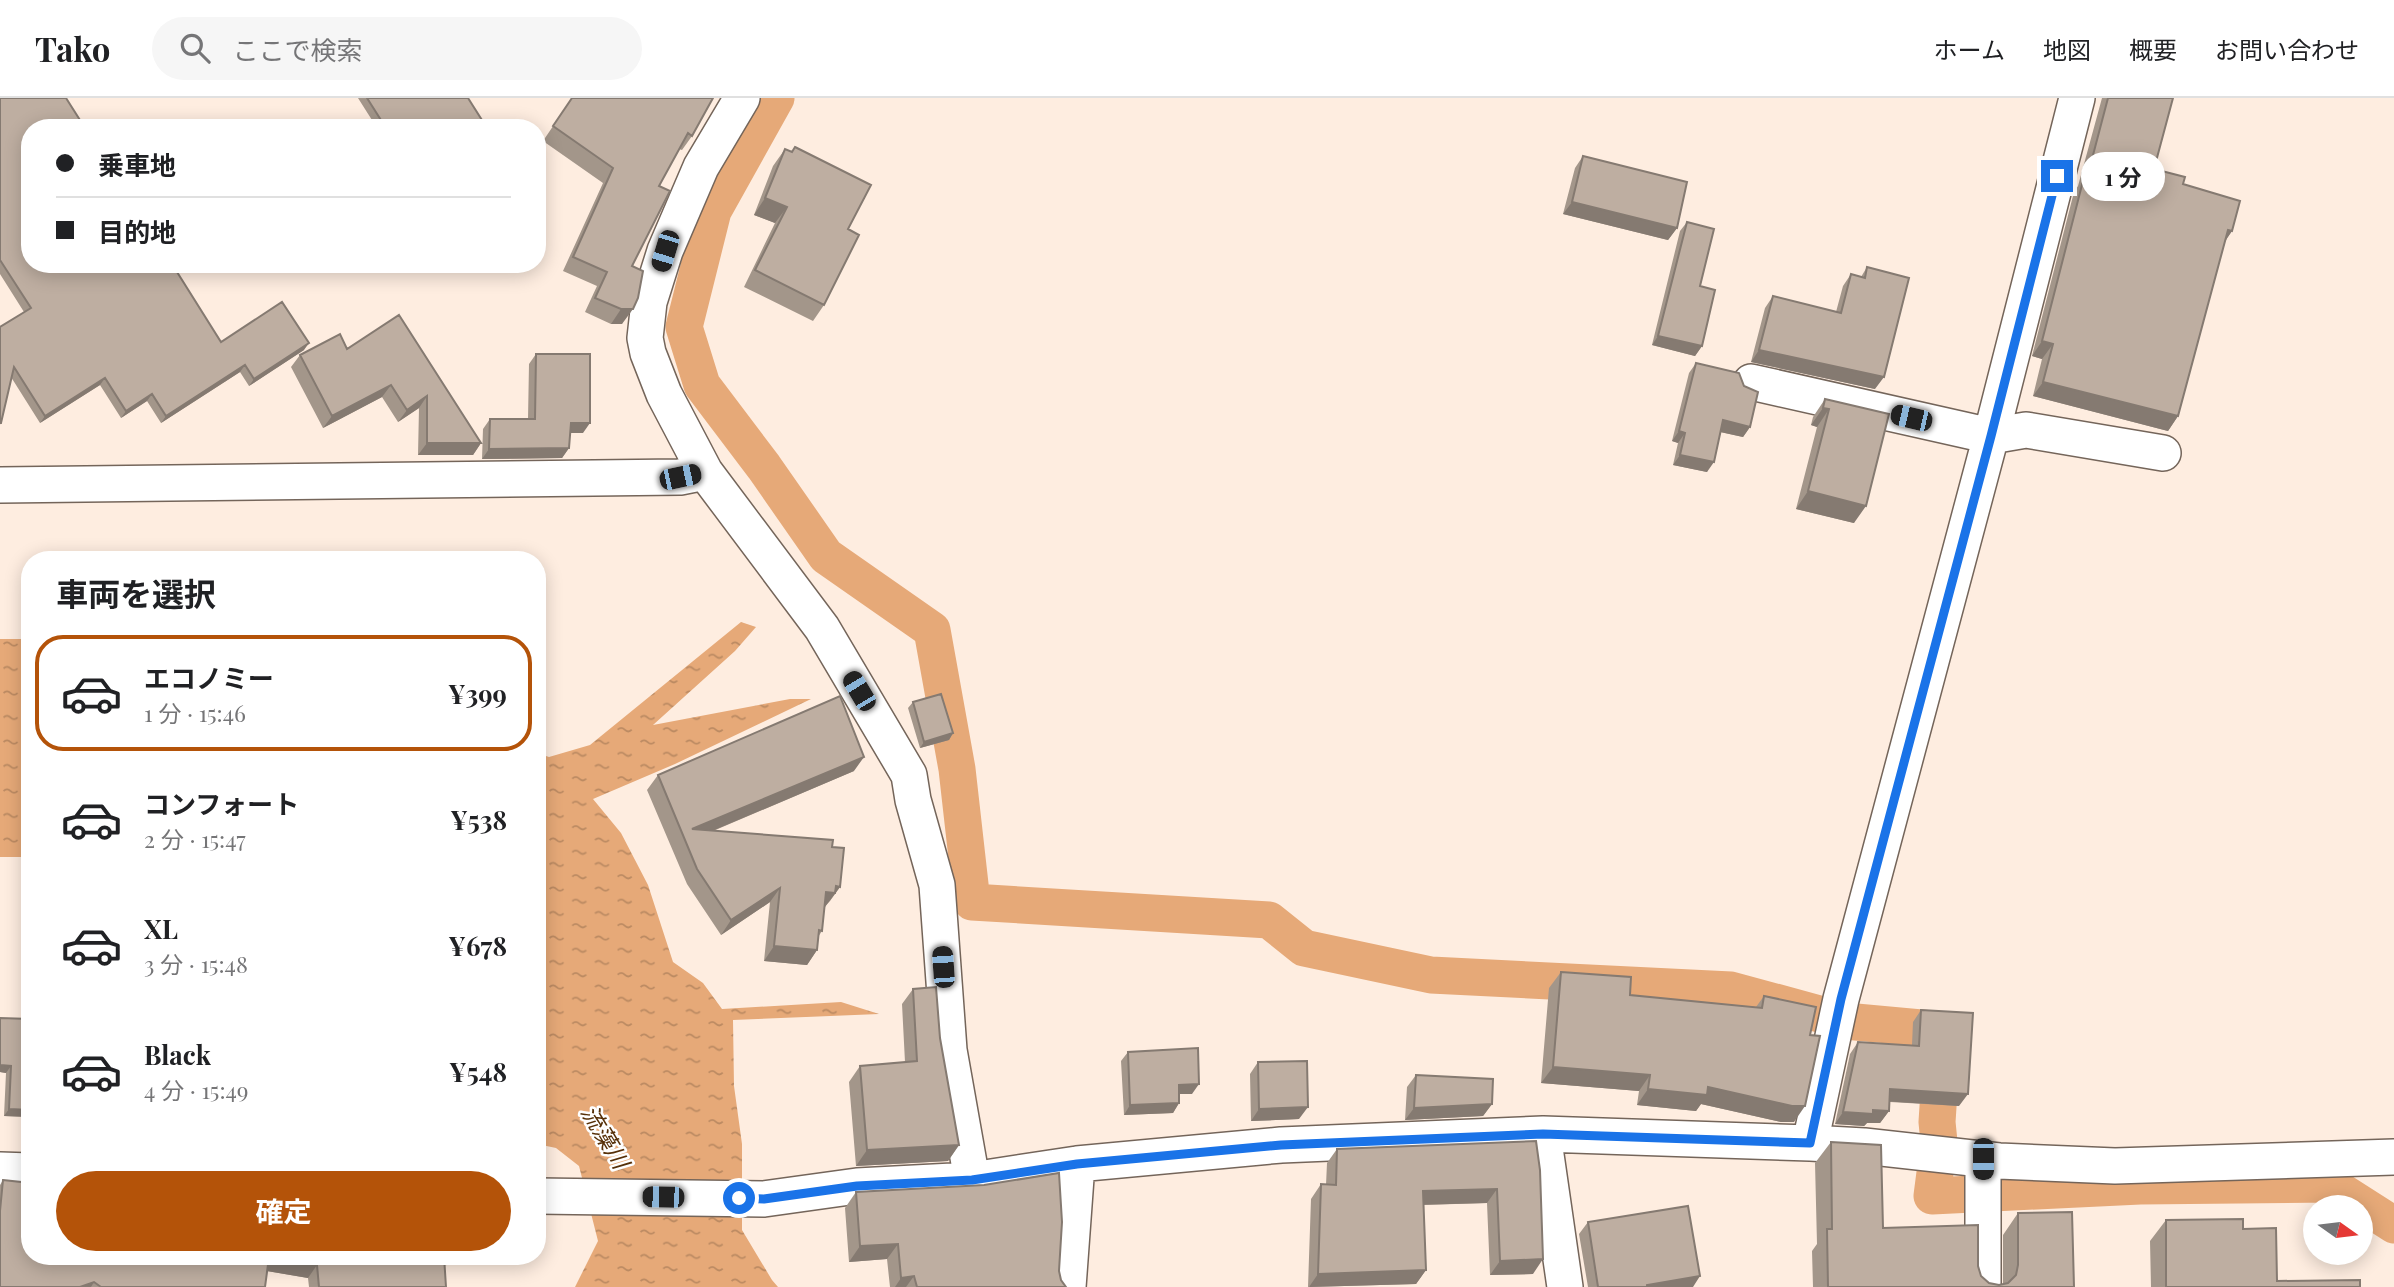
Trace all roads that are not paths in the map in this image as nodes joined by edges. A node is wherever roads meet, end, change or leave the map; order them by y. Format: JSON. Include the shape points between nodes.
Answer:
{"nodes":[{"id":1,"x":742,"y":98,"type":"edge"},
{"id":2,"x":2077,"y":98,"type":"edge"},
{"id":3,"x":1751,"y":382,"type":"dead end"},
{"id":4,"x":1991,"y":436,"type":"junction"},
{"id":5,"x":2163,"y":453,"type":"dead end"},
{"id":6,"x":705,"y":472,"type":"junction"},
{"id":7,"x":0,"y":485,"type":"edge"},
{"id":8,"x":1543,"y":1134,"type":"junction"},
{"id":9,"x":1810,"y":1143,"type":"junction"},
{"id":10,"x":2394,"y":1157,"type":"edge"},
{"id":11,"x":1976,"y":1158,"type":"junction"},
{"id":12,"x":1077,"y":1164,"type":"junction"},
{"id":13,"x":0,"y":1170,"type":"edge"},
{"id":14,"x":21,"y":1171,"type":"edge"},
{"id":15,"x":972,"y":1180,"type":"junction"},
{"id":16,"x":550,"y":1196,"type":"edge"},
{"id":17,"x":1068,"y":1287,"type":"edge"},
{"id":18,"x":1565,"y":1287,"type":"edge"},
{"id":19,"x":1983,"y":1287,"type":"edge"}],
"edges":[{"from":1,"to":6,"type":"street","via":[[701,167],[649,302],[648,353]]},
{"from":2,"to":4,"type":"street"},
{"from":3,"to":4,"type":"street"},
{"from":4,"to":5,"type":"street","via":[[2026,430]]},
{"from":4,"to":9,"type":"street","via":[[1832,1034]]},
{"from":6,"to":7,"type":"street","via":[[680,477]]},
{"from":6,"to":15,"type":"street","via":[[822,628],[909,775],[937,885],[950,1049]]},
{"from":8,"to":9,"type":"street"},
{"from":8,"to":12,"type":"street","via":[[1281,1145]]},
{"from":8,"to":18,"type":"street"},
{"from":9,"to":11,"type":"street"},
{"from":10,"to":11,"type":"street","via":[[2115,1166]]},
{"from":11,"to":19,"type":"street"},
{"from":12,"to":15,"type":"street"},
{"from":12,"to":17,"type":"street"},
{"from":13,"to":14,"type":"street"},
{"from":15,"to":16,"type":"street","via":[[857,1186],[764,1199]]}]}
